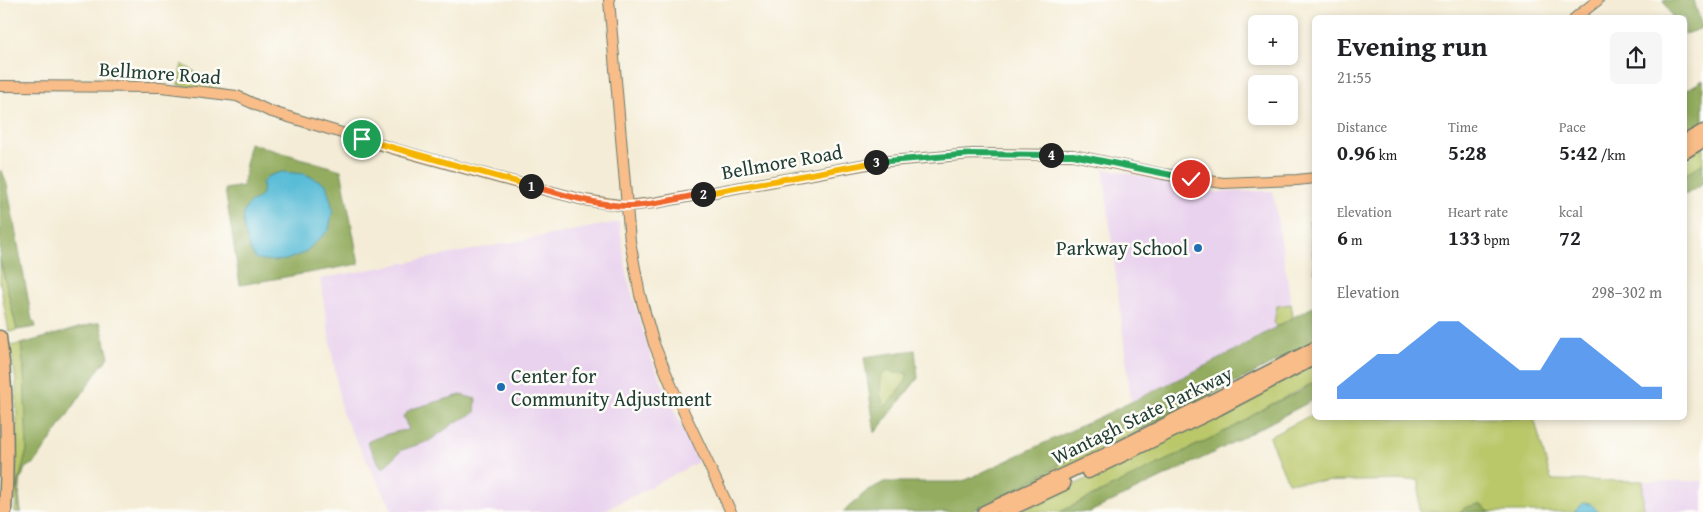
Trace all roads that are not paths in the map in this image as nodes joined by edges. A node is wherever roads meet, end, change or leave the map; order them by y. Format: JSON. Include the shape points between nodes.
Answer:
{"nodes":[{"id":1,"x":608,"y":0,"type":"edge"},
{"id":2,"x":1598,"y":0,"type":"edge"},
{"id":3,"x":1579,"y":15,"type":"edge"},
{"id":4,"x":0,"y":86,"type":"edge"},
{"id":5,"x":1703,"y":130,"type":"edge"},
{"id":6,"x":1687,"y":140,"type":"edge"},
{"id":7,"x":1703,"y":141,"type":"edge"},
{"id":8,"x":1687,"y":151,"type":"edge"},
{"id":9,"x":1312,"y":178,"type":"edge"},
{"id":10,"x":626,"y":206,"type":"junction"},
{"id":11,"x":0,"y":337,"type":"edge"},
{"id":12,"x":1312,"y":350,"type":"edge"},
{"id":13,"x":1312,"y":360,"type":"edge"},
{"id":14,"x":5,"y":512,"type":"edge"},
{"id":15,"x":731,"y":512,"type":"edge"},
{"id":16,"x":984,"y":512,"type":"edge"},
{"id":17,"x":1005,"y":512,"type":"edge"}],
"edges":[{"from":1,"to":10,"type":"main road"},
{"from":2,"to":3,"type":"main road"},
{"from":4,"to":10,"type":"main road","name":"Bellmore Road","via":[[160,87],[237,96],[269,111],[398,150],[584,200]]},
{"from":5,"to":6,"type":"highway"},
{"from":7,"to":8,"type":"highway"},
{"from":9,"to":10,"type":"main road","name":"Bellmore Road","via":[[1223,183],[1073,155],[972,154],[878,162]]},
{"from":10,"to":15,"type":"main road","via":[[636,276],[654,344]]},
{"from":11,"to":14,"type":"highway","via":[[7,431]]},
{"from":12,"to":16,"type":"highway","name":"Wantagh State Parkway"},
{"from":13,"to":17,"type":"highway","name":"Wantagh State Parkway"}]}
